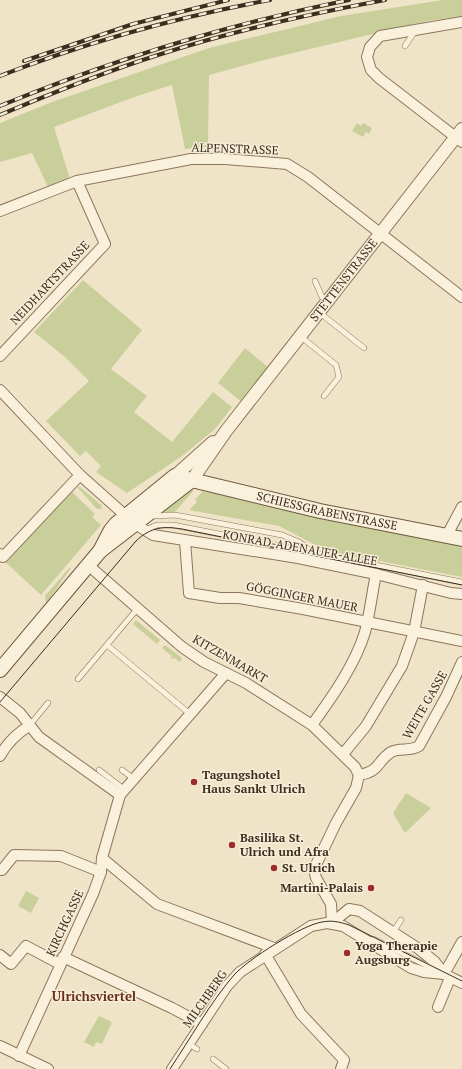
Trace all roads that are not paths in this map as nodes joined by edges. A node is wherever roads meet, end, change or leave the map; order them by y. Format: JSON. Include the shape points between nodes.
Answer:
{"nodes":[{"id":1,"x":462,"y":22,"type":"edge"},
{"id":2,"x":416,"y":30,"type":"junction"},
{"id":3,"x":405,"y":46,"type":"dead end"},
{"id":4,"x":460,"y":136,"type":"edge"},
{"id":5,"x":77,"y":181,"type":"junction"},
{"id":6,"x":0,"y":211,"type":"edge"},
{"id":7,"x":381,"y":234,"type":"junction"},
{"id":8,"x":315,"y":282,"type":"dead end"},
{"id":9,"x":462,"y":297,"type":"edge"},
{"id":10,"x":327,"y":301,"type":"junction"},
{"id":11,"x":319,"y":312,"type":"junction"},
{"id":12,"x":300,"y":336,"type":"junction"},
{"id":13,"x":364,"y":348,"type":"dead end"},
{"id":14,"x":0,"y":356,"type":"edge"},
{"id":15,"x":0,"y":390,"type":"edge"},
{"id":16,"x":324,"y":396,"type":"dead end"},
{"id":17,"x":226,"y":431,"type":"junction"},
{"id":18,"x":80,"y":475,"type":"junction"},
{"id":19,"x":175,"y":476,"type":"junction"},
{"id":20,"x":192,"y":480,"type":"junction"},
{"id":21,"x":462,"y":507,"type":"edge"},
{"id":22,"x":137,"y":522,"type":"junction"},
{"id":23,"x":447,"y":535,"type":"junction"},
{"id":24,"x":462,"y":539,"type":"edge"},
{"id":25,"x":185,"y":541,"type":"junction"},
{"id":26,"x":312,"y":552,"type":"junction"},
{"id":27,"x":1,"y":556,"type":"edge"},
{"id":28,"x":88,"y":565,"type":"junction"},
{"id":29,"x":376,"y":574,"type":"junction"},
{"id":30,"x":462,"y":582,"type":"edge"},
{"id":31,"x":423,"y":585,"type":"junction"},
{"id":32,"x":462,"y":594,"type":"edge"},
{"id":33,"x":138,"y":608,"type":"junction"},
{"id":34,"x":367,"y":622,"type":"junction"},
{"id":35,"x":414,"y":632,"type":"junction"},
{"id":36,"x":462,"y":641,"type":"edge"},
{"id":37,"x":107,"y":645,"type":"junction"},
{"id":38,"x":462,"y":662,"type":"edge"},
{"id":39,"x":0,"y":670,"type":"edge"},
{"id":40,"x":226,"y":673,"type":"junction"},
{"id":41,"x":78,"y":679,"type":"dead end"},
{"id":42,"x":0,"y":697,"type":"edge"},
{"id":43,"x":48,"y":704,"type":"dead end"},
{"id":44,"x":190,"y":714,"type":"junction"},
{"id":45,"x":312,"y":725,"type":"junction"},
{"id":46,"x":29,"y":726,"type":"junction"},
{"id":47,"x":344,"y":754,"type":"junction"},
{"id":48,"x":0,"y":756,"type":"edge"},
{"id":49,"x":99,"y":770,"type":"dead end"},
{"id":50,"x":122,"y":770,"type":"dead end"},
{"id":51,"x":359,"y":774,"type":"junction"},
{"id":52,"x":134,"y":779,"type":"junction"},
{"id":53,"x":122,"y":792,"type":"junction"},
{"id":54,"x":102,"y":858,"type":"junction"},
{"id":55,"x":0,"y":870,"type":"edge"},
{"id":56,"x":101,"y":872,"type":"junction"},
{"id":57,"x":401,"y":920,"type":"dead end"},
{"id":58,"x":332,"y":923,"type":"junction"},
{"id":59,"x":393,"y":932,"type":"junction"},
{"id":60,"x":462,"y":942,"type":"edge"},
{"id":61,"x":274,"y":948,"type":"junction"},
{"id":62,"x":265,"y":954,"type":"junction"},
{"id":63,"x":0,"y":955,"type":"edge"},
{"id":64,"x":62,"y":960,"type":"junction"},
{"id":65,"x":447,"y":976,"type":"junction"},
{"id":66,"x":462,"y":983,"type":"edge"},
{"id":67,"x":437,"y":1008,"type":"dead end"},
{"id":68,"x":202,"y":1024,"type":"junction"},
{"id":69,"x":0,"y":1046,"type":"edge"},
{"id":70,"x":23,"y":1058,"type":"junction"},
{"id":71,"x":213,"y":1059,"type":"dead end"},
{"id":72,"x":342,"y":1064,"type":"edge"},
{"id":73,"x":20,"y":1069,"type":"edge"},
{"id":74,"x":48,"y":1069,"type":"edge"},
{"id":75,"x":172,"y":1069,"type":"edge"},
{"id":76,"x":226,"y":1069,"type":"edge"}],
"edges":[{"from":1,"to":2,"type":"street"},
{"from":2,"to":3,"type":"lane"},
{"from":2,"to":4,"type":"street","via":[[380,36],[370,47],[367,57],[371,70]]},
{"from":4,"to":7,"type":"street","name":"STETTENSTRASSE"},
{"from":5,"to":6,"type":"street","name":"ALPENSTRASSE"},
{"from":5,"to":7,"type":"street","name":"ALPENSTRASSE","via":[[191,159],[287,164],[308,177]]},
{"from":5,"to":14,"type":"street","name":"NEIDHARTSTRASSE","via":[[105,244]]},
{"from":7,"to":9,"type":"street","name":"ALPENSTRASSE"},
{"from":7,"to":10,"type":"street","name":"STETTENSTRASSE"},
{"from":8,"to":10,"type":"lane","via":[[322,297]]},
{"from":10,"to":11,"type":"street","name":"STETTENSTRASSE"},
{"from":11,"to":12,"type":"street","name":"STETTENSTRASSE"},
{"from":11,"to":13,"type":"lane"},
{"from":12,"to":16,"type":"lane","via":[[336,365],[339,377]]},
{"from":12,"to":17,"type":"street","name":"STETTENSTRASSE"},
{"from":15,"to":18,"type":"street"},
{"from":17,"to":19,"type":"street","name":"STETTENSTRASSE"},
{"from":17,"to":20,"type":"street","name":"STETTENSTRASSE"},
{"from":18,"to":22,"type":"street"},
{"from":18,"to":27,"type":"street"},
{"from":19,"to":20,"type":"main road","name":"SCHIESSGRABENSTRASSE"},
{"from":19,"to":22,"type":"main road"},
{"from":20,"to":22,"type":"main road"},
{"from":20,"to":23,"type":"main road","name":"SCHIESSGRABENSTRASSE","via":[[320,511]]},
{"from":21,"to":23,"type":"street"},
{"from":22,"to":25,"type":"street","name":"KONRAD-ADENAUER-ALLEE","via":[[160,537]]},
{"from":22,"to":26,"type":"lane","via":[[173,525]]},
{"from":22,"to":26,"type":"lane","via":[[180,515],[282,535],[299,542]]},
{"from":22,"to":28,"type":"main road","via":[[100,551]]},
{"from":23,"to":24,"type":"main road","name":"SCHIESSGRABENSTRASSE"},
{"from":25,"to":29,"type":"street","name":"KONRAD-ADENAUER-ALLEE","via":[[298,558]]},
{"from":25,"to":34,"type":"street","name":"GÖGGINGER MAUER","via":[[189,593],[239,598]]},
{"from":26,"to":30,"type":"lane"},
{"from":28,"to":33,"type":"street","name":"KITZENMARKT"},
{"from":28,"to":39,"type":"main road"},
{"from":29,"to":31,"type":"street","name":"KONRAD-ADENAUER-ALLEE"},
{"from":29,"to":34,"type":"street"},
{"from":31,"to":32,"type":"street","name":"KONRAD-ADENAUER-ALLEE"},
{"from":31,"to":35,"type":"street"},
{"from":33,"to":37,"type":"lane"},
{"from":33,"to":40,"type":"street","name":"KITZENMARKT","via":[[182,647]]},
{"from":34,"to":35,"type":"street","name":"GÖGGINGER MAUER"},
{"from":34,"to":45,"type":"street","via":[[361,642],[344,676]]},
{"from":35,"to":36,"type":"street","name":"GÖGGINGER MAUER"},
{"from":35,"to":47,"type":"street","via":[[406,658],[393,682],[366,726]]},
{"from":37,"to":41,"type":"lane"},
{"from":37,"to":44,"type":"lane"},
{"from":38,"to":51,"type":"street","name":"WEITE GASSE","via":[[419,746],[391,752],[371,772]]},
{"from":40,"to":44,"type":"street"},
{"from":40,"to":45,"type":"street","name":"KITZENMARKT"},
{"from":42,"to":46,"type":"street","via":[[20,713]]},
{"from":43,"to":46,"type":"lane"},
{"from":44,"to":52,"type":"street"},
{"from":45,"to":47,"type":"street","name":"KITZENMARKT"},
{"from":46,"to":48,"type":"street","via":[[6,745]]},
{"from":46,"to":53,"type":"street","via":[[52,747]]},
{"from":47,"to":51,"type":"street","name":"KITZENMARKT"},
{"from":49,"to":53,"type":"lane"},
{"from":50,"to":52,"type":"lane"},
{"from":51,"to":58,"type":"street","via":[[356,788],[314,869],[316,878],[331,904]]},
{"from":52,"to":53,"type":"street"},
{"from":53,"to":54,"type":"street","name":"KIRCHGASSE"},
{"from":54,"to":56,"type":"street","name":"KIRCHGASSE"},
{"from":54,"to":61,"type":"street","via":[[157,904]]},
{"from":55,"to":56,"type":"street","via":[[14,855],[61,856]]},
{"from":56,"to":64,"type":"street","name":"KIRCHGASSE"},
{"from":57,"to":59,"type":"lane"},
{"from":58,"to":59,"type":"street","via":[[348,909],[360,911]]},
{"from":58,"to":61,"type":"street","name":"MILCHBERG","via":[[311,926]]},
{"from":58,"to":65,"type":"street","via":[[343,926],[411,968]]},
{"from":59,"to":65,"type":"street","via":[[430,958]]},
{"from":60,"to":65,"type":"street"},
{"from":61,"to":62,"type":"street","name":"MILCHBERG"},
{"from":62,"to":68,"type":"street","name":"MILCHBERG","via":[[236,976]]},
{"from":62,"to":72,"type":"street","via":[[301,1014]]},
{"from":63,"to":64,"type":"street","via":[[11,964],[26,946]]},
{"from":64,"to":68,"type":"street","via":[[172,1008]]},
{"from":64,"to":70,"type":"street","name":"KIRCHGASSE"},
{"from":65,"to":66,"type":"street"},
{"from":65,"to":67,"type":"street"},
{"from":68,"to":75,"type":"street","name":"MILCHBERG","via":[[193,1047]]},
{"from":69,"to":70,"type":"street"},
{"from":70,"to":73,"type":"street","name":"KIRCHGASSE"},
{"from":70,"to":74,"type":"street"},
{"from":71,"to":76,"type":"lane"}]}
